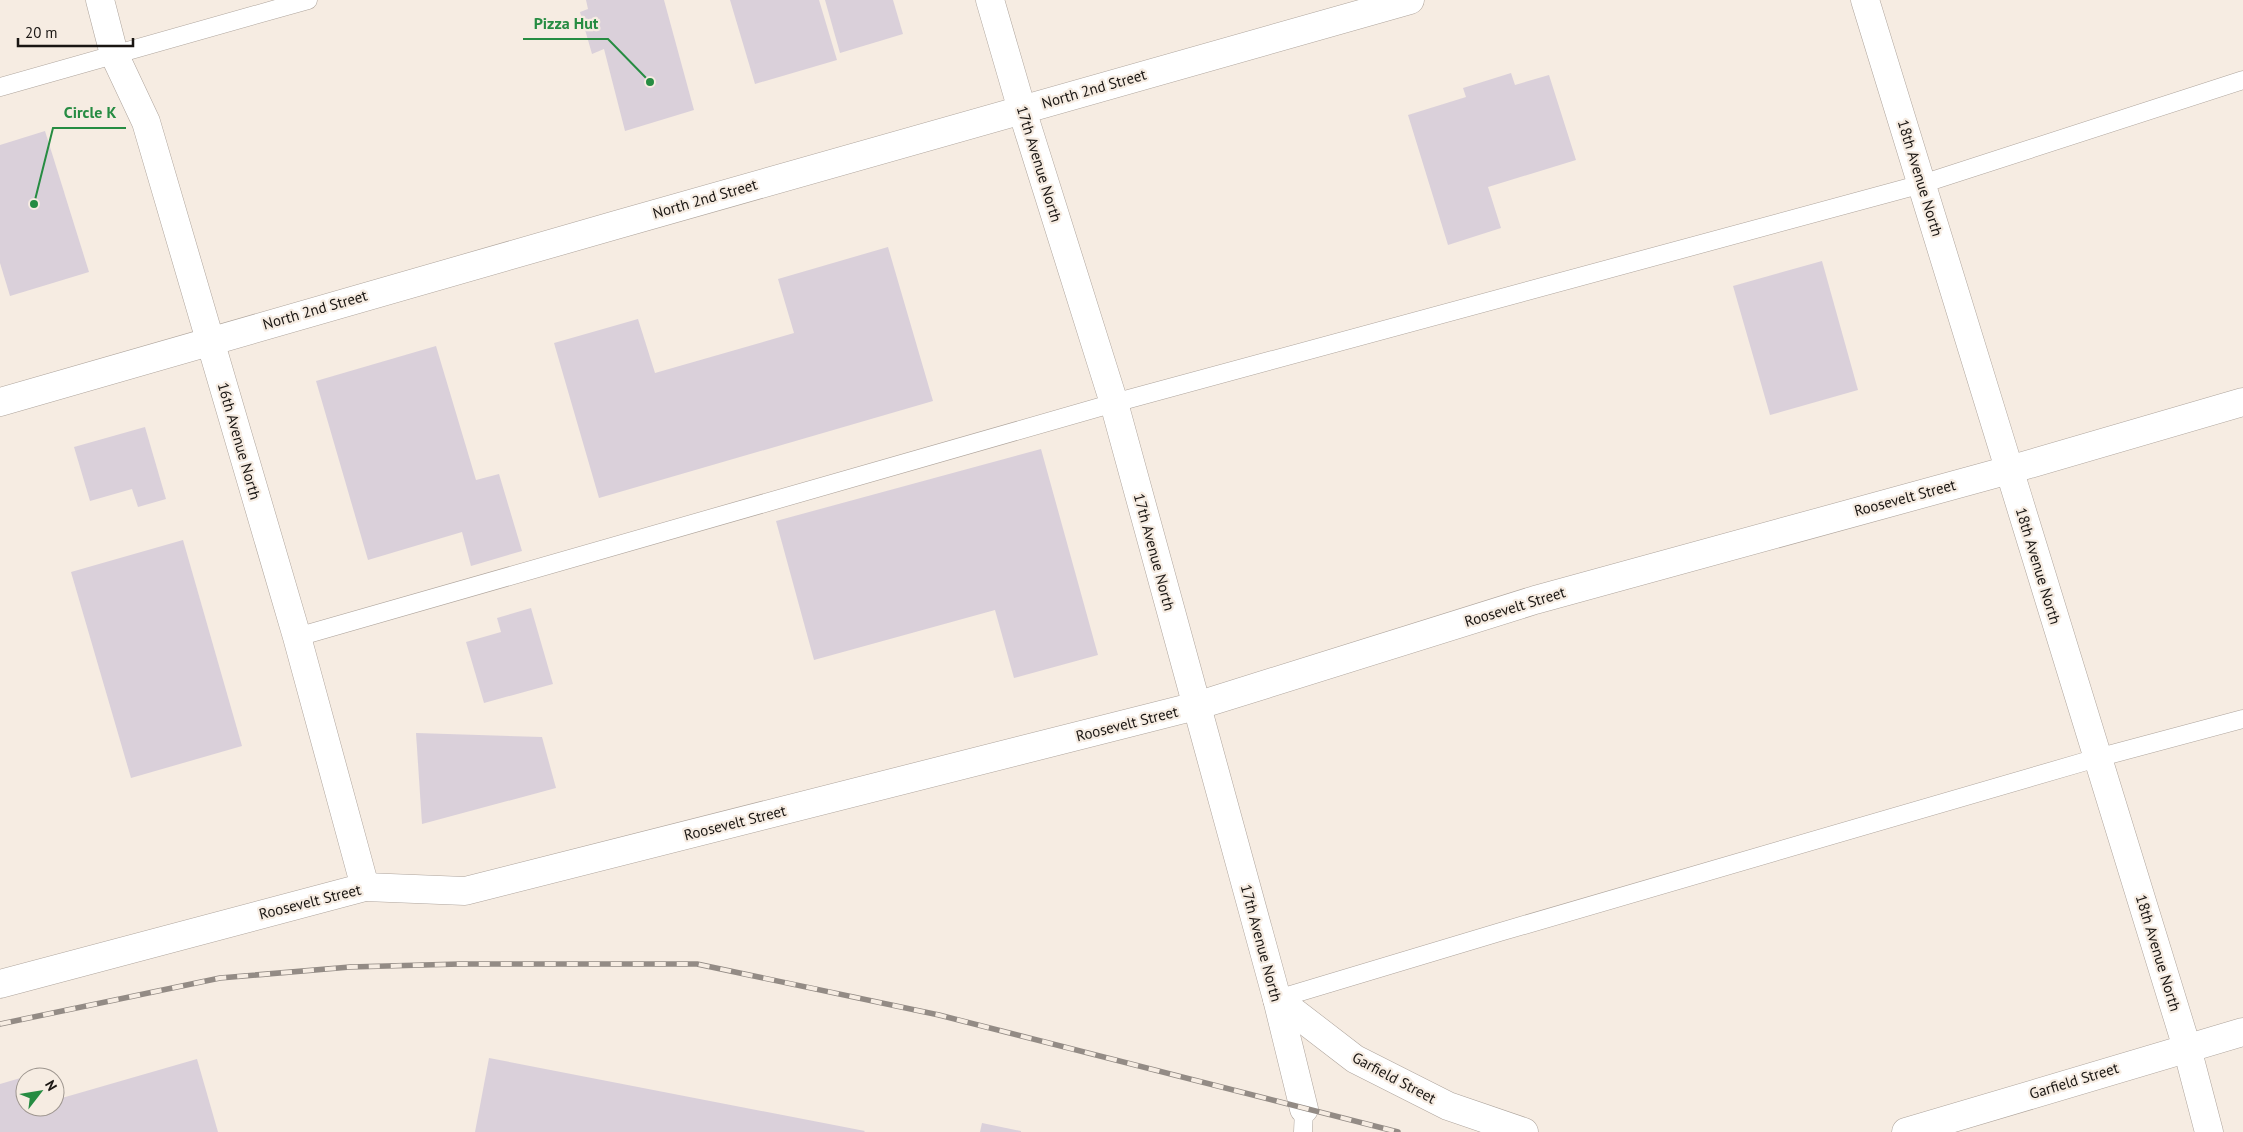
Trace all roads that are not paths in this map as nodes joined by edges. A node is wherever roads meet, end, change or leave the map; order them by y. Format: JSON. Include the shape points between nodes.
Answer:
{"nodes":[{"id":1,"x":100,"y":0,"type":"edge"},
{"id":2,"x":308,"y":0,"type":"edge"},
{"id":3,"x":990,"y":0,"type":"edge"},
{"id":4,"x":1410,"y":0,"type":"edge"},
{"id":5,"x":1865,"y":0,"type":"edge"},
{"id":6,"x":114,"y":54,"type":"junction"},
{"id":7,"x":2243,"y":80,"type":"edge"},
{"id":8,"x":0,"y":86,"type":"edge"},
{"id":9,"x":1022,"y":110,"type":"junction"},
{"id":10,"x":1922,"y":184,"type":"junction"},
{"id":11,"x":210,"y":340,"type":"junction"},
{"id":12,"x":0,"y":402,"type":"edge"},
{"id":13,"x":2243,"y":402,"type":"edge"},
{"id":14,"x":1114,"y":403,"type":"junction"},
{"id":15,"x":2009,"y":470,"type":"junction"},
{"id":16,"x":297,"y":638,"type":"junction"},
{"id":17,"x":1196,"y":706,"type":"junction"},
{"id":18,"x":2243,"y":719,"type":"edge"},
{"id":19,"x":2097,"y":758,"type":"junction"},
{"id":20,"x":365,"y":887,"type":"junction"},
{"id":21,"x":0,"y":984,"type":"edge"},
{"id":22,"x":1277,"y":999,"type":"junction"},
{"id":23,"x":2243,"y":1032,"type":"edge"},
{"id":24,"x":2187,"y":1048,"type":"junction"},
{"id":25,"x":1304,"y":1120,"type":"edge"},
{"id":26,"x":1524,"y":1132,"type":"edge"},
{"id":27,"x":1906,"y":1132,"type":"edge"},
{"id":28,"x":2209,"y":1132,"type":"edge"}],
"edges":[{"from":1,"to":6,"type":"street","name":"16th Avenue North"},
{"from":2,"to":6,"type":"lane"},
{"from":3,"to":9,"type":"street","name":"17th Avenue North"},
{"from":4,"to":9,"type":"street","name":"North 2nd Street"},
{"from":5,"to":10,"type":"street","name":"18th Avenue North"},
{"from":6,"to":8,"type":"lane"},
{"from":6,"to":11,"type":"street","name":"16th Avenue North","via":[[146,122]]},
{"from":7,"to":10,"type":"lane"},
{"from":9,"to":11,"type":"street","name":"North 2nd Street"},
{"from":9,"to":14,"type":"street","name":"17th Avenue North"},
{"from":10,"to":14,"type":"lane"},
{"from":10,"to":15,"type":"street","name":"18th Avenue North"},
{"from":11,"to":12,"type":"street","name":"North 2nd Street"},
{"from":11,"to":16,"type":"street","name":"16th Avenue North"},
{"from":13,"to":15,"type":"street","name":"Roosevelt Street"},
{"from":14,"to":16,"type":"lane"},
{"from":14,"to":17,"type":"street","name":"17th Avenue North"},
{"from":15,"to":17,"type":"street","name":"Roosevelt Street","via":[[1535,600]]},
{"from":15,"to":19,"type":"street","name":"18th Avenue North"},
{"from":16,"to":20,"type":"street","name":"16th Avenue North"},
{"from":17,"to":20,"type":"street","name":"Roosevelt Street","via":[[465,891]]},
{"from":17,"to":22,"type":"street","name":"17th Avenue North"},
{"from":18,"to":19,"type":"lane"},
{"from":19,"to":22,"type":"lane"},
{"from":19,"to":24,"type":"street","name":"18th Avenue North"},
{"from":20,"to":21,"type":"street","name":"Roosevelt Street"},
{"from":22,"to":25,"type":"street","name":"17th Avenue North"},
{"from":22,"to":26,"type":"street","name":"Garfield Street","via":[[1355,1058],[1448,1106]]},
{"from":23,"to":24,"type":"street","name":"Garfield Street"},
{"from":24,"to":27,"type":"street","name":"Garfield Street"},
{"from":24,"to":28,"type":"street","name":"18th Avenue North"}]}
